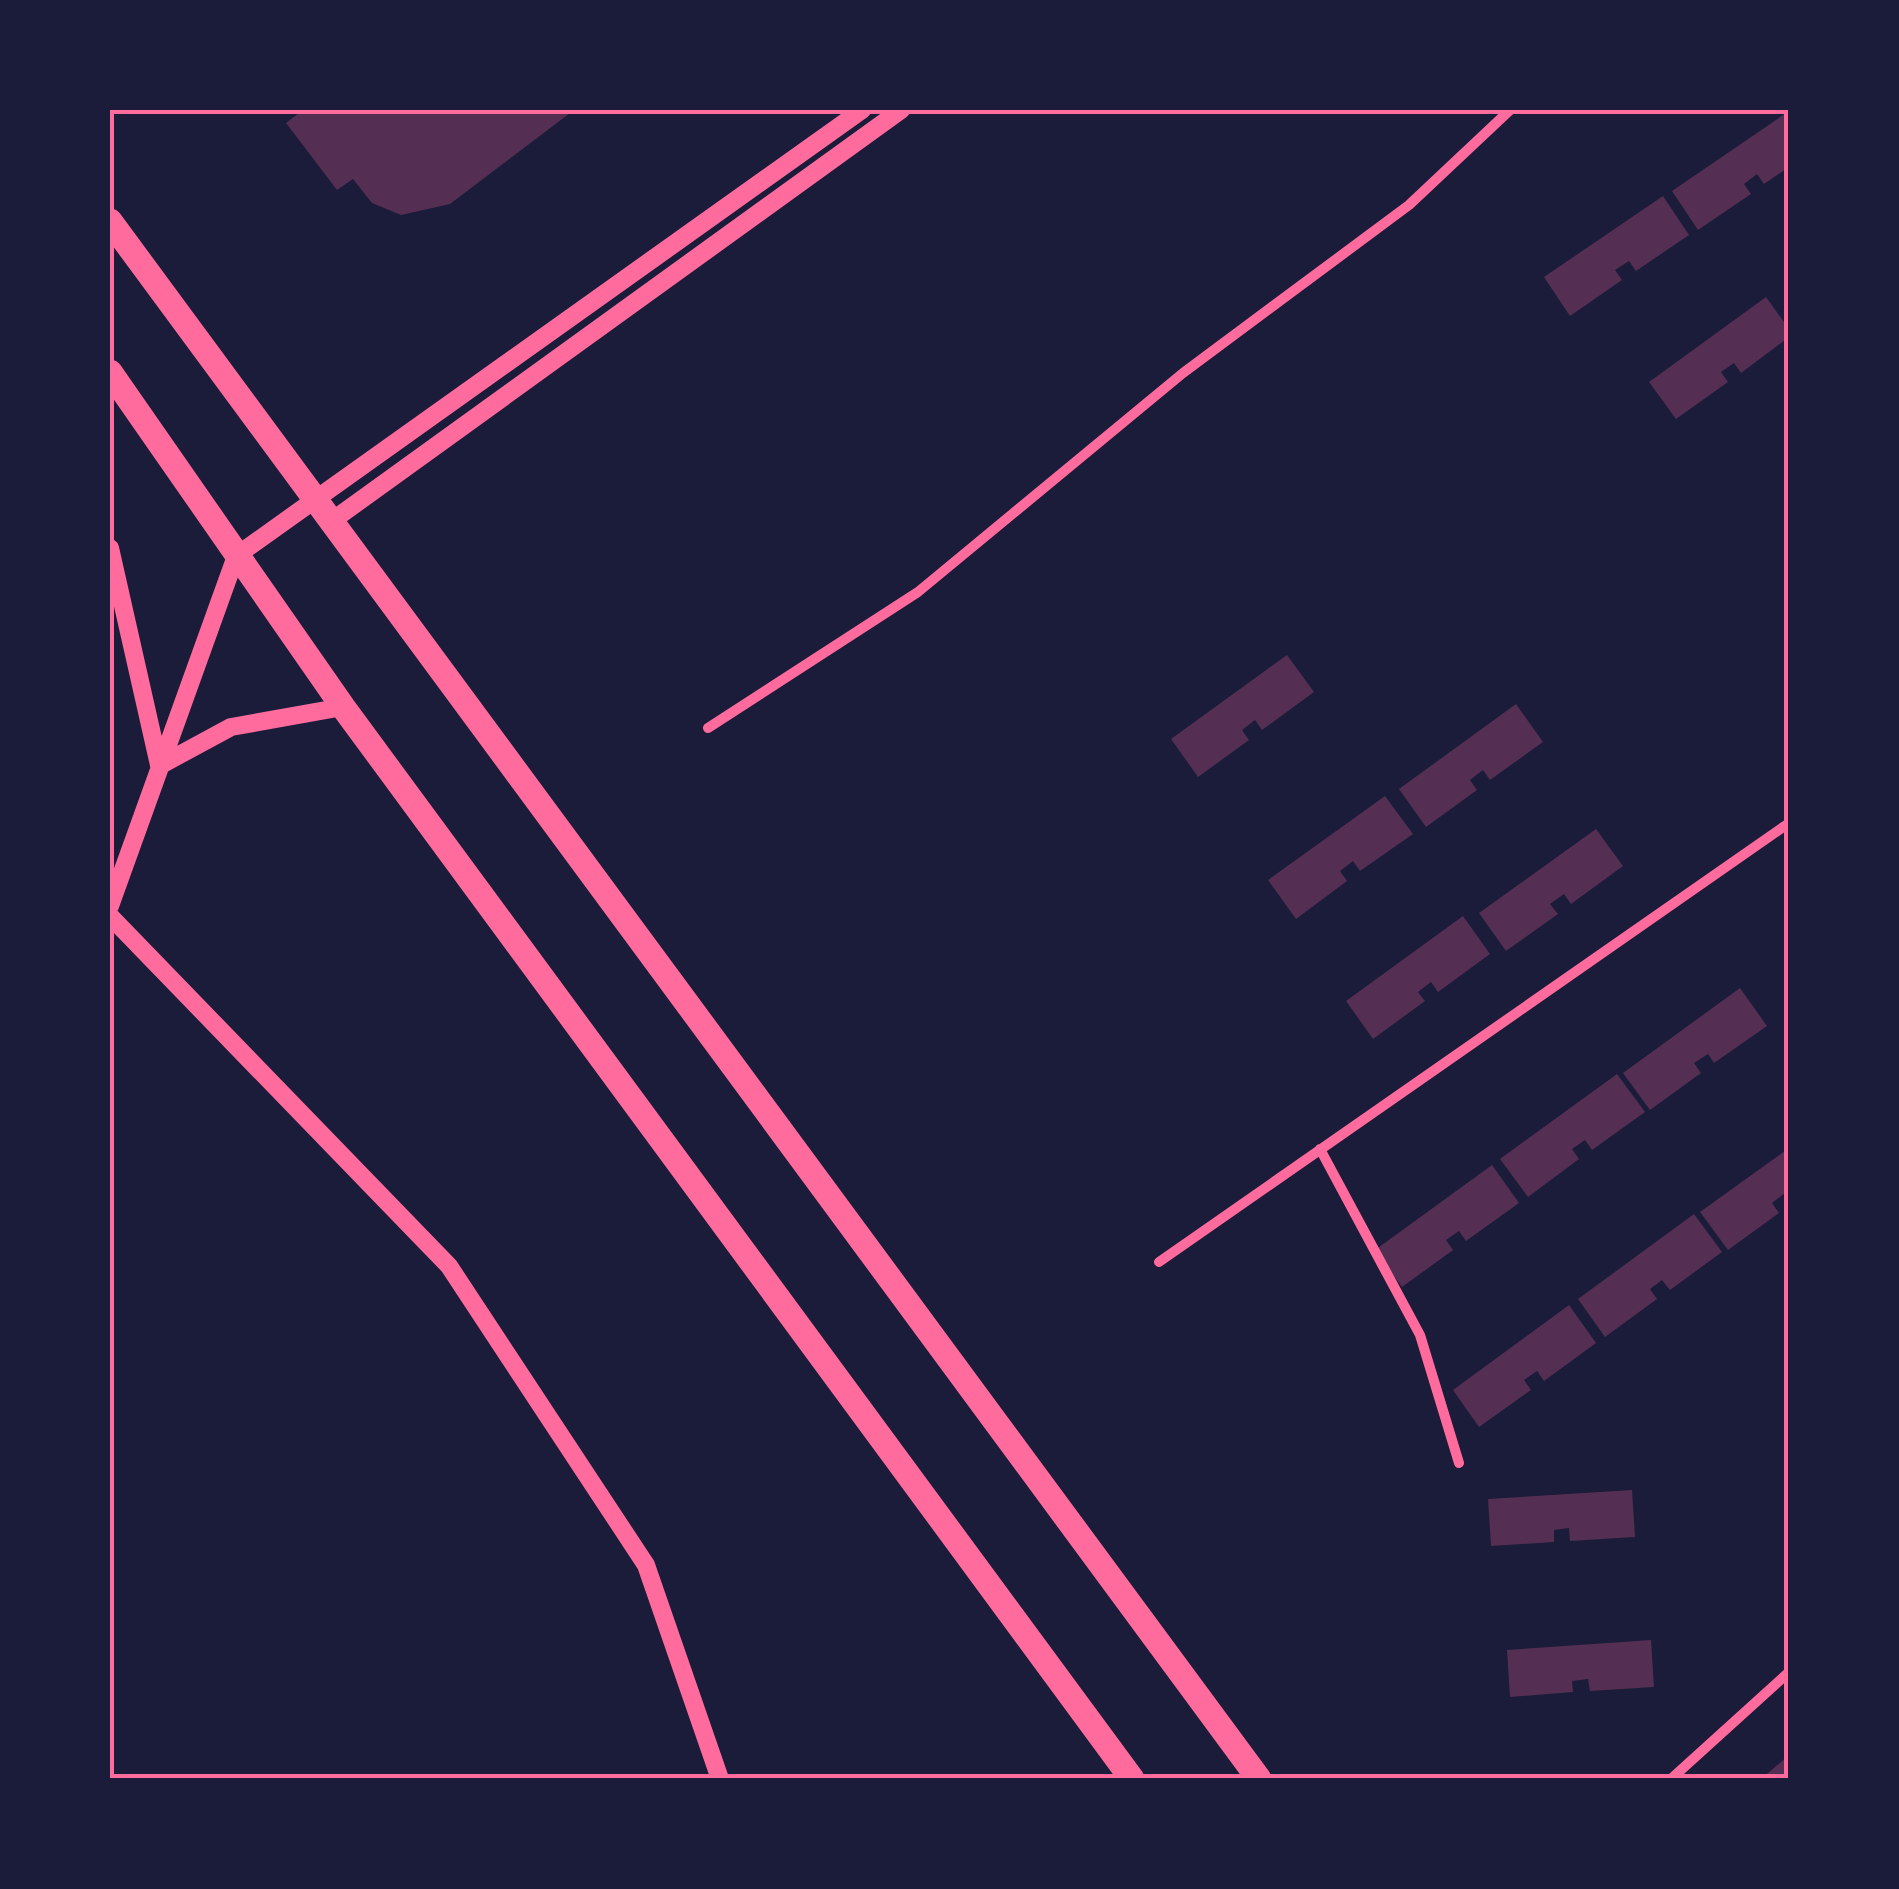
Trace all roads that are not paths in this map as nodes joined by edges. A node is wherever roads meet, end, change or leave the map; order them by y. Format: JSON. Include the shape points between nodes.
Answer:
{"nodes":[{"id":1,"x":862,"y":110,"type":"edge"},
{"id":2,"x":901,"y":110,"type":"edge"},
{"id":3,"x":1510,"y":110,"type":"edge"},
{"id":4,"x":110,"y":221,"type":"edge"},
{"id":5,"x":110,"y":372,"type":"edge"},
{"id":6,"x":322,"y":513,"type":"junction"},
{"id":7,"x":110,"y":548,"type":"edge"},
{"id":8,"x":236,"y":556,"type":"junction"},
{"id":9,"x":343,"y":706,"type":"junction"},
{"id":10,"x":708,"y":728,"type":"dead end"},
{"id":11,"x":159,"y":766,"type":"junction"},
{"id":12,"x":1789,"y":823,"type":"edge"},
{"id":13,"x":110,"y":906,"type":"edge"},
{"id":14,"x":110,"y":916,"type":"edge"},
{"id":15,"x":1320,"y":1149,"type":"junction"},
{"id":16,"x":1159,"y":1262,"type":"dead end"},
{"id":17,"x":1458,"y":1462,"type":"dead end"},
{"id":18,"x":1789,"y":1672,"type":"edge"},
{"id":19,"x":720,"y":1779,"type":"edge"},
{"id":20,"x":1132,"y":1779,"type":"edge"},
{"id":21,"x":1259,"y":1779,"type":"edge"},
{"id":22,"x":1671,"y":1779,"type":"edge"}],
"edges":[{"from":1,"to":6,"type":"street"},
{"from":2,"to":6,"type":"street"},
{"from":3,"to":10,"type":"street","via":[[1409,206],[1183,373],[918,592]]},
{"from":4,"to":6,"type":"main road"},
{"from":5,"to":8,"type":"main road"},
{"from":6,"to":8,"type":"street"},
{"from":6,"to":21,"type":"main road"},
{"from":7,"to":11,"type":"street"},
{"from":8,"to":9,"type":"main road"},
{"from":8,"to":11,"type":"street"},
{"from":9,"to":11,"type":"street","via":[[232,727]]},
{"from":9,"to":20,"type":"main road"},
{"from":11,"to":13,"type":"street"},
{"from":12,"to":15,"type":"street"},
{"from":14,"to":19,"type":"street","via":[[449,1266],[646,1565]]},
{"from":15,"to":16,"type":"street"},
{"from":15,"to":17,"type":"street","via":[[1420,1335]]},
{"from":18,"to":22,"type":"street"}]}
